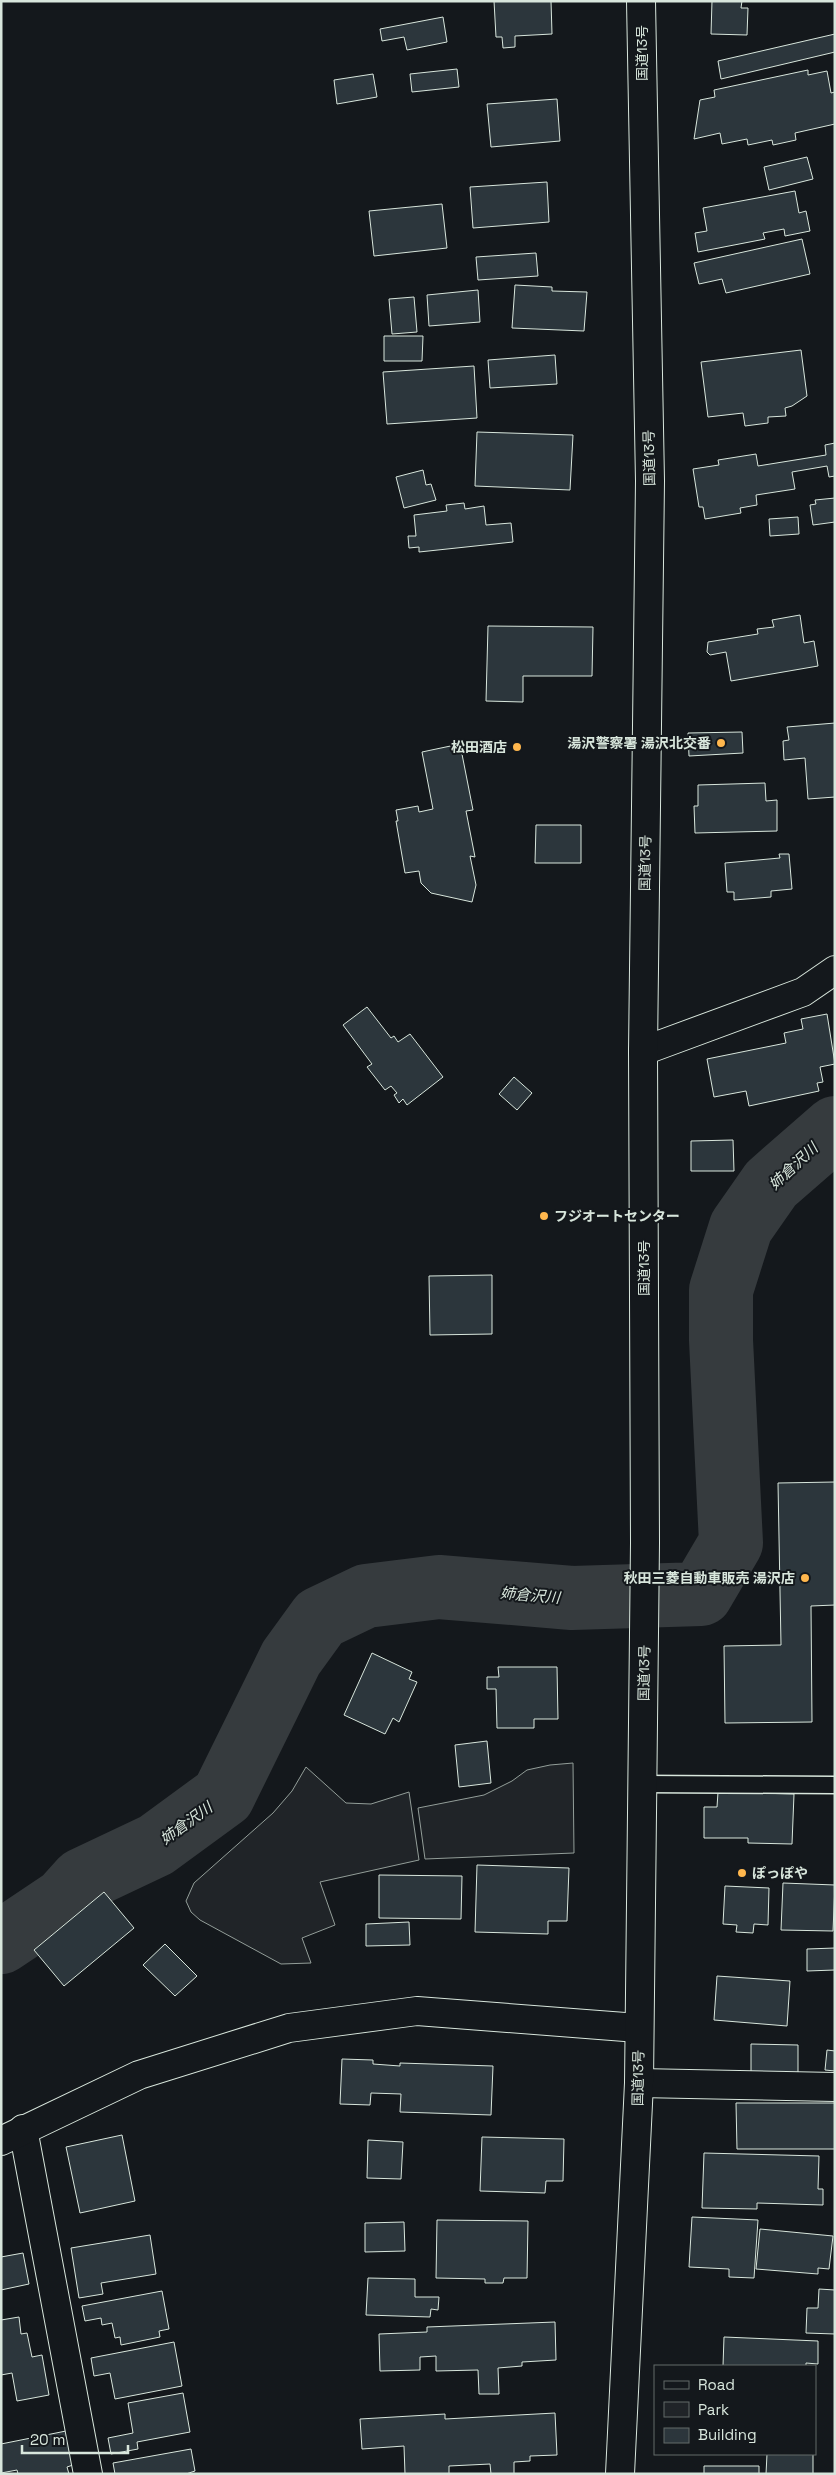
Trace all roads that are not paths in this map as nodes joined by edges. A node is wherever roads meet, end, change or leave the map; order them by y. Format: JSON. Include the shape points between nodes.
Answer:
{"nodes":[{"id":1,"x":641,"y":1,"type":"edge"},
{"id":2,"x":835,"y":970,"type":"edge"},
{"id":3,"x":643,"y":1051,"type":"junction"},
{"id":4,"x":642,"y":1784,"type":"junction"},
{"id":5,"x":835,"y":1785,"type":"edge"},
{"id":6,"x":638,"y":2028,"type":"junction"},
{"id":7,"x":639,"y":2083,"type":"junction"},
{"id":8,"x":835,"y":2087,"type":"edge"},
{"id":9,"x":12,"y":2135,"type":"edge"},
{"id":10,"x":88,"y":2474,"type":"edge"},
{"id":11,"x":620,"y":2474,"type":"edge"}],
"edges":[{"from":1,"to":3,"type":"main road","name":"国道13号","via":[[650,481]]},
{"from":2,"to":3,"type":"main road","via":[[802,992]]},
{"from":3,"to":4,"type":"main road","name":"国道13号","via":[[645,1543]]},
{"from":4,"to":5,"type":"lane"},
{"from":4,"to":6,"type":"main road","name":"国道13号"},
{"from":6,"to":7,"type":"main road","name":"国道13号"},
{"from":6,"to":9,"type":"main road","via":[[417,2011],[289,2028],[139,2075]]},
{"from":7,"to":8,"type":"main road"},
{"from":7,"to":11,"type":"main road","name":"国道13号"},
{"from":9,"to":10,"type":"main road"}]}
